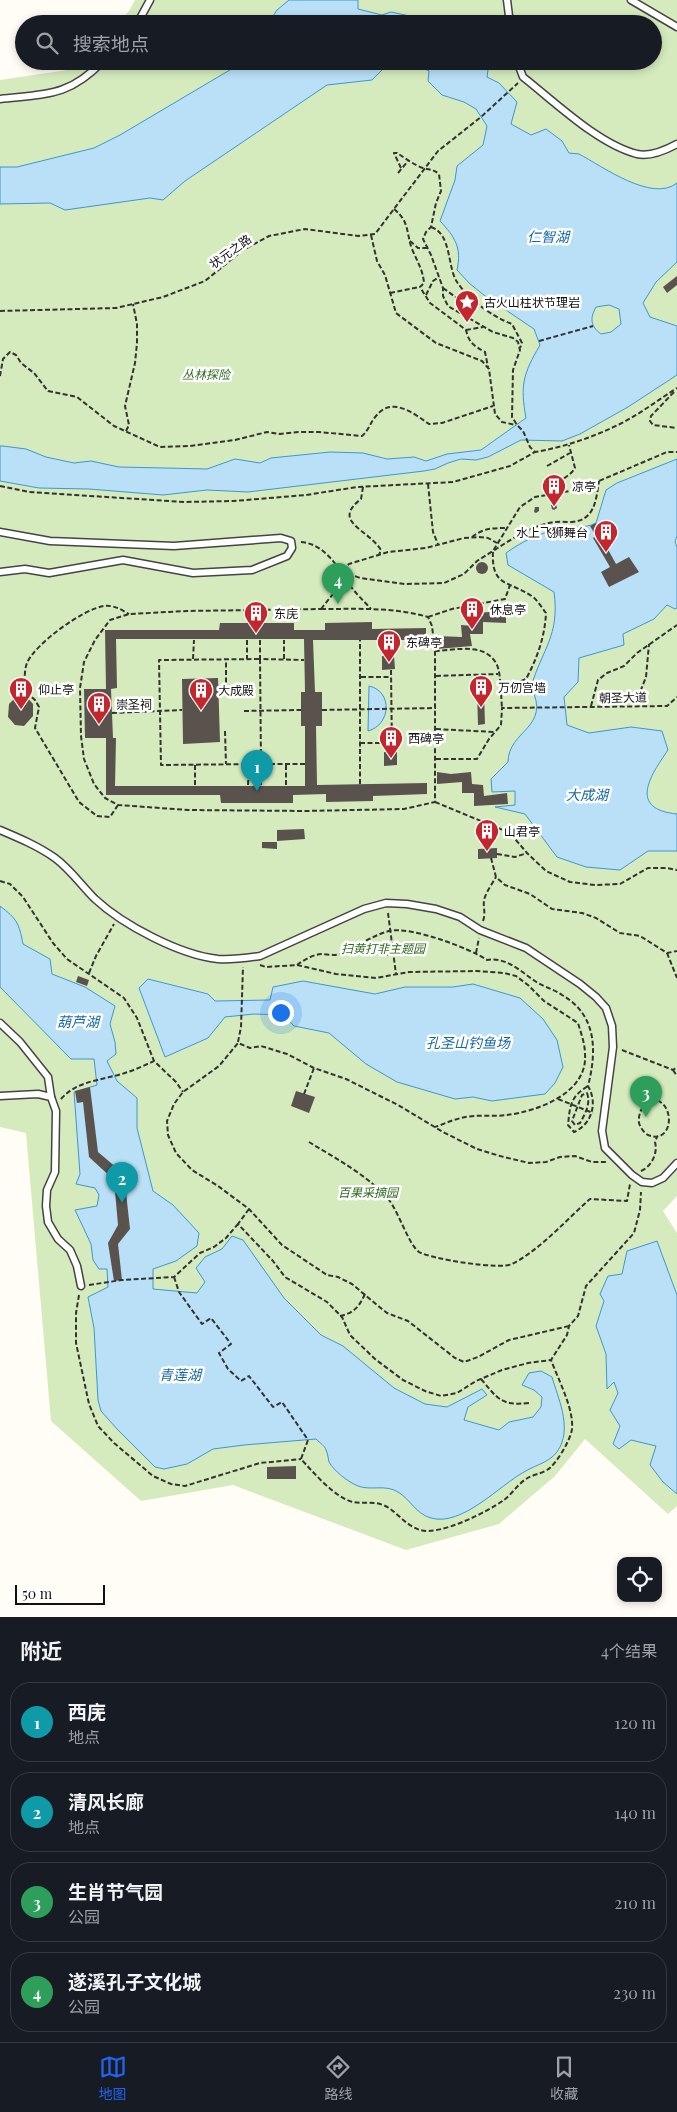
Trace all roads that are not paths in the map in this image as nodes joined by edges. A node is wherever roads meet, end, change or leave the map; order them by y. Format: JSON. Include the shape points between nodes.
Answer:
{"nodes":[{"id":1,"x":150,"y":0,"type":"edge"},
{"id":2,"x":507,"y":0,"type":"edge"},
{"id":3,"x":631,"y":0,"type":"edge"},
{"id":4,"x":142,"y":15,"type":"edge"},
{"id":5,"x":509,"y":15,"type":"edge"},
{"id":6,"x":657,"y":15,"type":"edge"},
{"id":7,"x":662,"y":18,"type":"edge"},
{"id":8,"x":677,"y":27,"type":"edge"},
{"id":9,"x":93,"y":70,"type":"edge"},
{"id":10,"x":520,"y":70,"type":"edge"},
{"id":11,"x":0,"y":99,"type":"edge"},
{"id":12,"x":677,"y":144,"type":"edge"},
{"id":13,"x":0,"y":532,"type":"edge"},
{"id":14,"x":0,"y":572,"type":"edge"},
{"id":15,"x":0,"y":830,"type":"edge"},
{"id":16,"x":0,"y":1023,"type":"edge"},
{"id":17,"x":0,"y":1096,"type":"edge"},
{"id":18,"x":51,"y":1097,"type":"junction"},
{"id":19,"x":677,"y":1163,"type":"edge"},
{"id":20,"x":81,"y":1286,"type":"road end"}],
"edges":[{"from":1,"to":4,"type":"lane"},
{"from":2,"to":5,"type":"lane"},
{"from":3,"to":6,"type":"lane"},
{"from":7,"to":8,"type":"lane"},
{"from":9,"to":11,"type":"lane","via":[[75,86],[55,93]]},
{"from":10,"to":12,"type":"lane","via":[[522,77],[604,140],[638,155],[665,151]]},
{"from":13,"to":14,"type":"lane","via":[[50,541],[174,546],[280,538],[291,541],[292,548],[287,556],[252,570],[192,573],[123,560],[49,573],[25,569]]},
{"from":15,"to":19,"type":"lane","via":[[56,858],[97,900],[150,936],[218,959],[260,956],[364,909],[386,903],[436,909],[526,948],[596,997],[606,1008],[612,1026],[613,1047],[602,1131],[605,1148],[642,1182],[652,1183],[663,1178]]},
{"from":16,"to":18,"type":"lane","via":[[48,1077]]},
{"from":17,"to":18,"type":"lane","via":[[38,1094]]},
{"from":18,"to":20,"type":"lane","via":[[56,1111],[55,1172],[47,1190],[48,1222],[58,1239],[70,1250]]}]}
